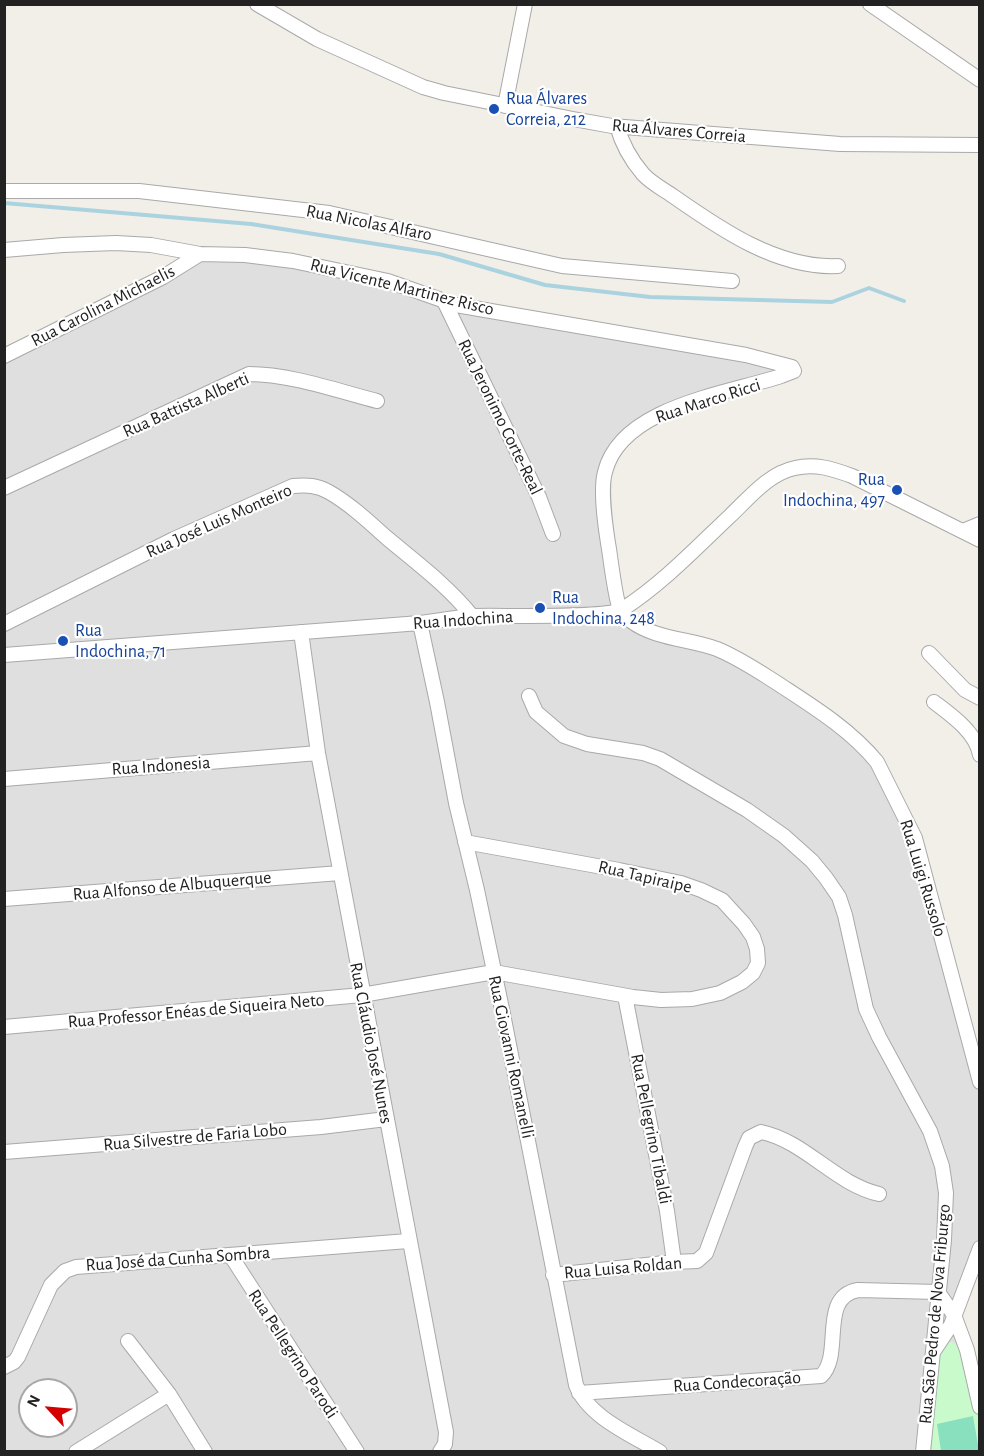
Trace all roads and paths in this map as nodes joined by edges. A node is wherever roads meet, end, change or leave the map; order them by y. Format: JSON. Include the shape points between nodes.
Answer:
{"nodes":[{"id":1,"x":257,"y":4,"type":"edge"},
{"id":2,"x":525,"y":4,"type":"edge"},
{"id":3,"x":870,"y":4,"type":"edge"},
{"id":4,"x":980,"y":80,"type":"edge"},
{"id":5,"x":506,"y":106,"type":"junction"},
{"id":6,"x":617,"y":126,"type":"junction"},
{"id":7,"x":980,"y":145,"type":"edge"},
{"id":8,"x":4,"y":191,"type":"edge"},
{"id":9,"x":4,"y":250,"type":"edge"},
{"id":10,"x":200,"y":254,"type":"junction"},
{"id":11,"x":838,"y":266,"type":"dead end"},
{"id":12,"x":732,"y":281,"type":"dead end"},
{"id":13,"x":444,"y":300,"type":"junction"},
{"id":14,"x":4,"y":356,"type":"edge"},
{"id":15,"x":794,"y":370,"type":"joint"},
{"id":16,"x":377,"y":401,"type":"dead end"},
{"id":17,"x":4,"y":488,"type":"edge"},
{"id":18,"x":980,"y":524,"type":"edge"},
{"id":19,"x":963,"y":531,"type":"junction"},
{"id":20,"x":553,"y":534,"type":"dead end"},
{"id":21,"x":980,"y":540,"type":"edge"},
{"id":22,"x":620,"y":611,"type":"junction"},
{"id":23,"x":472,"y":616,"type":"junction"},
{"id":24,"x":420,"y":623,"type":"junction"},
{"id":25,"x":4,"y":624,"type":"edge"},
{"id":26,"x":300,"y":632,"type":"junction"},
{"id":27,"x":929,"y":653,"type":"dead end"},
{"id":28,"x":4,"y":655,"type":"edge"},
{"id":29,"x":529,"y":696,"type":"dead end"},
{"id":30,"x":980,"y":698,"type":"edge"},
{"id":31,"x":934,"y":702,"type":"dead end"},
{"id":32,"x":318,"y":753,"type":"junction"},
{"id":33,"x":980,"y":755,"type":"edge"},
{"id":34,"x":4,"y":779,"type":"edge"},
{"id":35,"x":465,"y":842,"type":"junction"},
{"id":36,"x":340,"y":873,"type":"junction"},
{"id":37,"x":4,"y":899,"type":"edge"},
{"id":38,"x":494,"y":972,"type":"junction"},
{"id":39,"x":362,"y":995,"type":"junction"},
{"id":40,"x":625,"y":996,"type":"junction"},
{"id":41,"x":4,"y":1027,"type":"edge"},
{"id":42,"x":980,"y":1082,"type":"edge"},
{"id":43,"x":386,"y":1119,"type":"junction"},
{"id":44,"x":4,"y":1152,"type":"edge"},
{"id":45,"x":879,"y":1194,"type":"dead end"},
{"id":46,"x":408,"y":1241,"type":"junction"},
{"id":47,"x":980,"y":1248,"type":"edge"},
{"id":48,"x":231,"y":1256,"type":"junction"},
{"id":49,"x":674,"y":1262,"type":"junction"},
{"id":50,"x":553,"y":1275,"type":"junction"},
{"id":51,"x":938,"y":1292,"type":"junction"},
{"id":52,"x":954,"y":1315,"type":"junction"},
{"id":53,"x":128,"y":1341,"type":"dead end"},
{"id":54,"x":932,"y":1353,"type":"junction"},
{"id":55,"x":4,"y":1367,"type":"edge"},
{"id":56,"x":579,"y":1393,"type":"junction"},
{"id":57,"x":169,"y":1394,"type":"junction"},
{"id":58,"x":980,"y":1407,"type":"edge"},
{"id":59,"x":75,"y":1452,"type":"edge"},
{"id":60,"x":205,"y":1452,"type":"edge"},
{"id":61,"x":357,"y":1452,"type":"edge"},
{"id":62,"x":440,"y":1452,"type":"edge"},
{"id":63,"x":660,"y":1452,"type":"edge"},
{"id":64,"x":923,"y":1452,"type":"edge"}],
"edges":[{"from":1,"to":5,"type":"street","name":"Rua Álvares Correia","via":[[317,39],[402,79]]},
{"from":2,"to":5,"type":"street"},
{"from":3,"to":4,"type":"street"},
{"from":5,"to":6,"type":"street","name":"Rua Álvares Correia"},
{"from":6,"to":7,"type":"street","name":"Rua Álvares Correia","via":[[840,144]]},
{"from":6,"to":11,"type":"street","via":[[626,149],[644,174],[701,216],[746,242],[785,258],[813,266]]},
{"from":8,"to":12,"type":"street","name":"Rua Nicolas Alfaro","via":[[139,191],[329,213],[562,266]]},
{"from":9,"to":10,"type":"street","name":"Rua Vicente Martinez Risco","via":[[116,243]]},
{"from":10,"to":13,"type":"street","name":"Rua Vicente Martinez Risco","via":[[293,261],[388,281]]},
{"from":10,"to":14,"type":"street","name":"Rua Carolina Michaelis","via":[[164,277]]},
{"from":13,"to":15,"type":"street","name":"Rua Vicente Martinez Risco","via":[[764,358]]},
{"from":13,"to":20,"type":"street","name":"Rua Jeronimo Corte-Real","via":[[535,488]]},
{"from":15,"to":22,"type":"street","name":"Rua Marco Ricci","via":[[670,409],[625,437],[612,454],[604,474],[604,498]]},
{"from":16,"to":17,"type":"street","name":"Rua Battista Alberti","via":[[249,374]]},
{"from":18,"to":19,"type":"street"},
{"from":19,"to":21,"type":"street"},
{"from":19,"to":22,"type":"street","via":[[833,469],[794,468],[755,493],[667,574]]},
{"from":22,"to":23,"type":"street","name":"Rua Indochina"},
{"from":22,"to":42,"type":"street","name":"Rua Luigi Russolo","via":[[642,627],[736,658],[834,723],[877,762],[915,837]]},
{"from":23,"to":24,"type":"street","name":"Rua Indochina"},
{"from":23,"to":25,"type":"street","name":"Rua José Luis Monteiro","via":[[440,582],[361,516],[329,492],[306,485],[293,486],[174,540]]},
{"from":24,"to":26,"type":"street","name":"Rua Indochina"},
{"from":24,"to":35,"type":"street","name":"Rua Giovanni Romanelli"},
{"from":26,"to":28,"type":"street","name":"Rua Indochina"},
{"from":26,"to":32,"type":"street","name":"Rua Cláudio José Nunes"},
{"from":27,"to":30,"type":"street","via":[[965,690]]},
{"from":29,"to":51,"type":"street","name":"Rua São Pedro de Nova Friburgo","via":[[536,712],[564,736],[660,759],[747,810],[799,849],[832,886],[845,915],[868,1015],[930,1131],[942,1166],[945,1206]]},
{"from":31,"to":33,"type":"street","via":[[963,727]]},
{"from":32,"to":34,"type":"street","name":"Rua Indonesia"},
{"from":32,"to":36,"type":"street","name":"Rua Cláudio José Nunes"},
{"from":35,"to":38,"type":"street","name":"Rua Giovanni Romanelli"},
{"from":35,"to":40,"type":"street","name":"Rua Tapiraipe","via":[[681,883],[722,900],[753,937],[758,963],[753,973],[720,993],[661,1000]]},
{"from":36,"to":37,"type":"street","name":"Rua Alfonso de Albuquerque"},
{"from":36,"to":39,"type":"street","name":"Rua Cláudio José Nunes"},
{"from":38,"to":39,"type":"street","name":"Rua Professor Enéas de Siqueira Neto"},
{"from":38,"to":40,"type":"street","name":"Rua Tapiraipe"},
{"from":38,"to":50,"type":"street","name":"Rua Giovanni Romanelli"},
{"from":39,"to":41,"type":"street","name":"Rua Professor Enéas de Siqueira Neto"},
{"from":39,"to":43,"type":"street","name":"Rua Cláudio José Nunes"},
{"from":40,"to":49,"type":"street","name":"Rua Pellegrino Tibaldi"},
{"from":43,"to":44,"type":"street","name":"Rua Silvestre de Faria Lobo"},
{"from":43,"to":46,"type":"street","name":"Rua Cláudio José Nunes"},
{"from":45,"to":49,"type":"street","name":"Rua Luisa Roldan","via":[[855,1187],[788,1142],[761,1131],[749,1138],[745,1146],[706,1253],[697,1261]]},
{"from":46,"to":48,"type":"street","name":"Rua José da Cunha Sombra"},
{"from":46,"to":62,"type":"street","name":"Rua Cláudio José Nunes","via":[[446,1432]]},
{"from":47,"to":52,"type":"street"},
{"from":48,"to":55,"type":"street","name":"Rua José da Cunha Sombra","via":[[145,1260],[65,1271],[51,1285],[18,1357]]},
{"from":48,"to":61,"type":"street","name":"Rua Pellegrino Parodi"},
{"from":49,"to":50,"type":"street","name":"Rua Luisa Roldan"},
{"from":50,"to":56,"type":"street","name":"Rua Giovanni Romanelli"},
{"from":51,"to":52,"type":"street"},
{"from":51,"to":54,"type":"street","name":"Rua São Pedro de Nova Friburgo"},
{"from":51,"to":56,"type":"street","name":"Rua Condecoração","via":[[858,1290],[843,1296],[837,1308],[827,1366],[821,1376]]},
{"from":52,"to":54,"type":"street","via":[[949,1331]]},
{"from":52,"to":58,"type":"street"},
{"from":53,"to":57,"type":"street"},
{"from":54,"to":64,"type":"street","name":"Rua São Pedro de Nova Friburgo"},
{"from":56,"to":63,"type":"street","via":[[608,1420]]},
{"from":57,"to":59,"type":"street"},
{"from":57,"to":60,"type":"street"}]}
